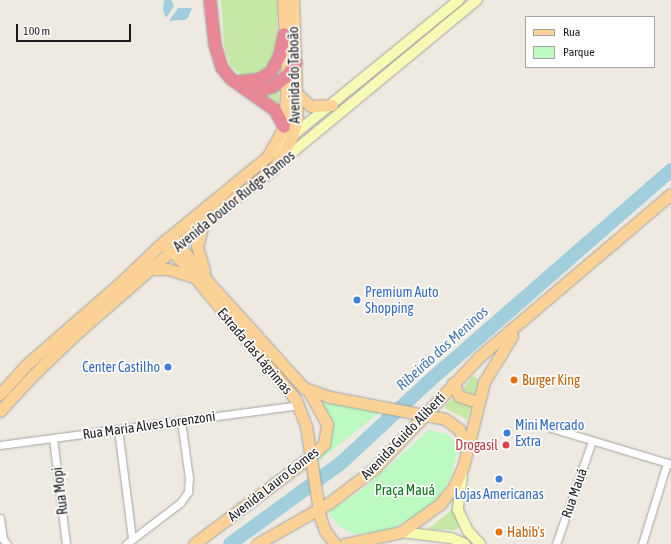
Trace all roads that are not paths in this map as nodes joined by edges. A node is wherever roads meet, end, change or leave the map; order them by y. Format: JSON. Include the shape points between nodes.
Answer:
{"nodes":[{"id":1,"x":210,"y":0,"type":"edge"},
{"id":2,"x":283,"y":0,"type":"edge"},
{"id":3,"x":293,"y":0,"type":"edge"},
{"id":4,"x":459,"y":0,"type":"edge"},
{"id":5,"x":477,"y":0,"type":"edge"},
{"id":6,"x":284,"y":34,"type":"junction"},
{"id":7,"x":296,"y":63,"type":"junction"},
{"id":8,"x":286,"y":76,"type":"junction"},
{"id":9,"x":237,"y":82,"type":"junction"},
{"id":10,"x":248,"y":91,"type":"junction"},
{"id":11,"x":297,"y":94,"type":"junction"},
{"id":12,"x":335,"y":103,"type":"junction"},
{"id":13,"x":344,"y":109,"type":"junction"},
{"id":14,"x":289,"y":130,"type":"junction"},
{"id":15,"x":267,"y":157,"type":"joint"},
{"id":16,"x":274,"y":168,"type":"junction"},
{"id":17,"x":671,"y":194,"type":"edge"},
{"id":18,"x":203,"y":223,"type":"junction"},
{"id":19,"x":171,"y":235,"type":"junction"},
{"id":20,"x":162,"y":243,"type":"junction"},
{"id":21,"x":175,"y":247,"type":"junction"},
{"id":22,"x":150,"y":269,"type":"junction"},
{"id":23,"x":195,"y":277,"type":"junction"},
{"id":24,"x":210,"y":284,"type":"junction"},
{"id":25,"x":518,"y":327,"type":"junction"},
{"id":26,"x":453,"y":383,"type":"junction"},
{"id":27,"x":309,"y":391,"type":"junction"},
{"id":28,"x":0,"y":394,"type":"edge"},
{"id":29,"x":478,"y":402,"type":"junction"},
{"id":30,"x":298,"y":405,"type":"junction"},
{"id":31,"x":0,"y":411,"type":"edge"},
{"id":32,"x":418,"y":414,"type":"junction"},
{"id":33,"x":181,"y":420,"type":"junction"},
{"id":34,"x":551,"y":428,"type":"dead end"},
{"id":35,"x":118,"y":429,"type":"junction"},
{"id":36,"x":53,"y":438,"type":"junction"},
{"id":37,"x":592,"y":441,"type":"junction"},
{"id":38,"x":0,"y":445,"type":"edge"},
{"id":39,"x":467,"y":446,"type":"junction"},
{"id":40,"x":311,"y":461,"type":"junction"},
{"id":41,"x":669,"y":463,"type":"edge"},
{"id":42,"x":463,"y":467,"type":"junction"},
{"id":43,"x":317,"y":504,"type":"junction"},
{"id":44,"x":0,"y":518,"type":"edge"},
{"id":45,"x":401,"y":532,"type":"junction"},
{"id":46,"x":132,"y":539,"type":"junction"},
{"id":47,"x":7,"y":544,"type":"edge"},
{"id":48,"x":66,"y":544,"type":"edge"},
{"id":49,"x":126,"y":544,"type":"edge"},
{"id":50,"x":194,"y":544,"type":"edge"},
{"id":51,"x":257,"y":544,"type":"edge"},
{"id":52,"x":336,"y":544,"type":"edge"},
{"id":53,"x":345,"y":544,"type":"edge"},
{"id":54,"x":465,"y":544,"type":"edge"},
{"id":55,"x":480,"y":544,"type":"edge"},
{"id":56,"x":556,"y":544,"type":"edge"},
{"id":57,"x":642,"y":544,"type":"edge"}],
"edges":[{"from":1,"to":9,"type":"highway","via":[[217,57],[224,72]]},
{"from":2,"to":6,"type":"main road","name":"Avenida do Taboão"},
{"from":3,"to":7,"type":"main road","name":"Avenida do Taboão"},
{"from":4,"to":12,"type":"street","name":"Avenida Doutor Rudge Ramos"},
{"from":5,"to":13,"type":"street","name":"Avenida Doutor Rudge Ramos"},
{"from":6,"to":8,"type":"main road","name":"Avenida do Taboão"},
{"from":6,"to":9,"type":"highway","via":[[280,56],[271,72],[260,80]]},
{"from":7,"to":8,"type":"highway"},
{"from":7,"to":11,"type":"main road","name":"Avenida do Taboão"},
{"from":8,"to":10,"type":"highway","via":[[267,89]]},
{"from":8,"to":14,"type":"main road","name":"Avenida do Taboão"},
{"from":9,"to":10,"type":"highway"},
{"from":10,"to":14,"type":"highway","via":[[275,110]]},
{"from":11,"to":12,"type":"main road","via":[[311,106]]},
{"from":11,"to":14,"type":"main road","name":"Avenida do Taboão"},
{"from":12,"to":13,"type":"street"},
{"from":12,"to":14,"type":"street","name":"Avenida Doutor Rudge Ramos"},
{"from":13,"to":16,"type":"street","name":"Avenida Doutor Rudge Ramos"},
{"from":14,"to":15,"type":"main road","name":"Avenida do Taboão"},
{"from":14,"to":16,"type":"main road","name":"Avenida do Taboão"},
{"from":15,"to":19,"type":"main road","name":"Avenida Doutor Rudge Ramos"},
{"from":16,"to":18,"type":"main road","name":"Avenida Doutor Rudge Ramos"},
{"from":17,"to":25,"type":"main road","name":"Avenida Guido Aliberti"},
{"from":18,"to":21,"type":"main road","name":"Avenida Doutor Rudge Ramos"},
{"from":18,"to":24,"type":"main road","via":[[197,252]]},
{"from":19,"to":20,"type":"main road","name":"Avenida Doutor Rudge Ramos"},
{"from":19,"to":21,"type":"main road","name":"Estrada das Lágrimas"},
{"from":20,"to":21,"type":"main road","name":"Estrada das Lágrimas"},
{"from":20,"to":28,"type":"main road","name":"Avenida Doutor Rudge Ramos","via":[[31,360]]},
{"from":21,"to":22,"type":"main road","name":"Avenida Doutor Rudge Ramos"},
{"from":21,"to":23,"type":"main road","name":"Estrada das Lágrimas"},
{"from":21,"to":24,"type":"main road","name":"Estrada das Lágrimas"},
{"from":22,"to":23,"type":"main road","via":[[168,269]]},
{"from":22,"to":31,"type":"main road","name":"Avenida Doutor Rudge Ramos","via":[[38,369]]},
{"from":23,"to":30,"type":"main road","name":"Estrada das Lágrimas","via":[[229,321],[283,382]]},
{"from":24,"to":27,"type":"main road","name":"Estrada das Lágrimas","via":[[284,369]]},
{"from":25,"to":26,"type":"main road","name":"Avenida Guido Aliberti","via":[[480,356]]},
{"from":25,"to":29,"type":"main road","name":"Avenida Guido Aliberti","via":[[484,382]]},
{"from":26,"to":29,"type":"main road","via":[[459,396]]},
{"from":26,"to":32,"type":"main road","name":"Avenida Guido Aliberti"},
{"from":27,"to":32,"type":"main road","name":"Estrada das Lágrimas"},
{"from":27,"to":40,"type":"main road","name":"Avenida Lauro Gomes","via":[[323,413],[328,430],[324,444]]},
{"from":29,"to":39,"type":"main road","name":"Avenida Guido Aliberti"},
{"from":30,"to":33,"type":"street","name":"Rua Maria Alves Lorenzoni"},
{"from":30,"to":40,"type":"main road","name":"Estrada das Lágrimas","via":[[306,426]]},
{"from":32,"to":39,"type":"main road","name":"Estrada das Lágrimas","via":[[445,419],[455,425],[464,436]]},
{"from":32,"to":43,"type":"main road","name":"Avenida Guido Aliberti","via":[[374,469]]},
{"from":33,"to":35,"type":"street","name":"Rua Maria Alves Lorenzoni"},
{"from":33,"to":46,"type":"street","via":[[189,478],[188,492],[180,503]]},
{"from":34,"to":37,"type":"street"},
{"from":35,"to":36,"type":"street","name":"Rua Maria Alves Lorenzoni"},
{"from":35,"to":46,"type":"street"},
{"from":36,"to":38,"type":"street","name":"Rua Maria Alves Lorenzoni"},
{"from":36,"to":48,"type":"street","name":"Rua Mopi"},
{"from":37,"to":41,"type":"street"},
{"from":37,"to":56,"type":"street","name":"Rua Mauá"},
{"from":39,"to":42,"type":"main road","name":"Avenida Guido Aliberti"},
{"from":40,"to":43,"type":"main road","name":"Estrada das Lágrimas"},
{"from":40,"to":50,"type":"main road","name":"Avenida Lauro Gomes"},
{"from":41,"to":57,"type":"street"},
{"from":42,"to":45,"type":"main road","name":"Avenida Guido Aliberti","via":[[454,487],[440,504]]},
{"from":42,"to":55,"type":"street","via":[[458,510],[468,532]]},
{"from":43,"to":51,"type":"main road","name":"Avenida Guido Aliberti"},
{"from":43,"to":52,"type":"main road","name":"Estrada das Lágrimas","via":[[325,531]]},
{"from":44,"to":47,"type":"street","via":[[3,539]]},
{"from":45,"to":53,"type":"main road","name":"Avenida Guido Aliberti"},
{"from":45,"to":54,"type":"street","via":[[451,538]]},
{"from":46,"to":49,"type":"street"}]}
